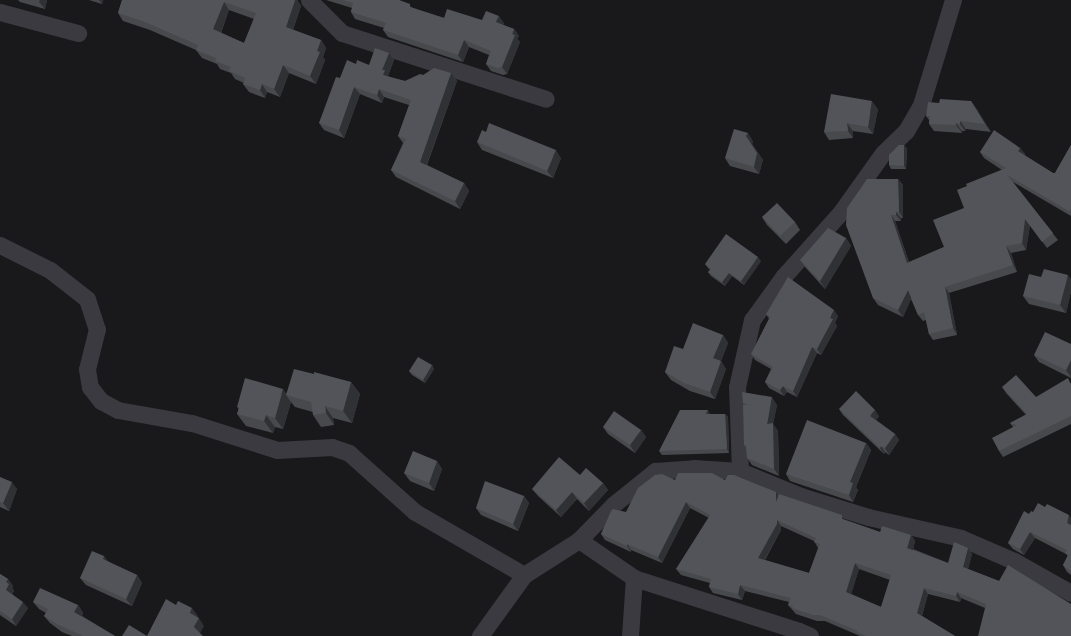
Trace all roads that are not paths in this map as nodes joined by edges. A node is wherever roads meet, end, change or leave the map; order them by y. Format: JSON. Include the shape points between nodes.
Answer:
{"nodes":[{"id":1,"x":309,"y":0,"type":"edge"},
{"id":2,"x":953,"y":0,"type":"edge"},
{"id":3,"x":0,"y":12,"type":"edge"},
{"id":4,"x":78,"y":33,"type":"dead end"},
{"id":5,"x":546,"y":99,"type":"dead end"},
{"id":6,"x":0,"y":245,"type":"edge"},
{"id":7,"x":740,"y":471,"type":"junction"},
{"id":8,"x":579,"y":540,"type":"junction"},
{"id":9,"x":524,"y":575,"type":"junction"},
{"id":10,"x":634,"y":578,"type":"junction"},
{"id":11,"x":1071,"y":593,"type":"edge"},
{"id":12,"x":480,"y":636,"type":"edge"},
{"id":13,"x":630,"y":636,"type":"edge"},
{"id":14,"x":810,"y":636,"type":"edge"}],
"edges":[{"from":1,"to":5,"type":"street","via":[[342,33]]},
{"from":2,"to":7,"type":"street","via":[[921,105],[906,131],[883,152],[841,212],[783,277],[752,320],[737,387]]},
{"from":3,"to":4,"type":"street"},
{"from":6,"to":9,"type":"street","via":[[50,270],[87,299],[97,329],[87,369],[90,387],[101,401],[118,410],[192,423],[277,450],[332,447],[349,453],[415,512]]},
{"from":7,"to":8,"type":"street","via":[[694,468],[655,471],[614,504]]},
{"from":7,"to":11,"type":"street","via":[[801,496],[868,517],[961,538],[1014,561]]},
{"from":8,"to":9,"type":"street"},
{"from":8,"to":10,"type":"street"},
{"from":9,"to":12,"type":"street"},
{"from":10,"to":13,"type":"street"},
{"from":10,"to":14,"type":"street"}]}
